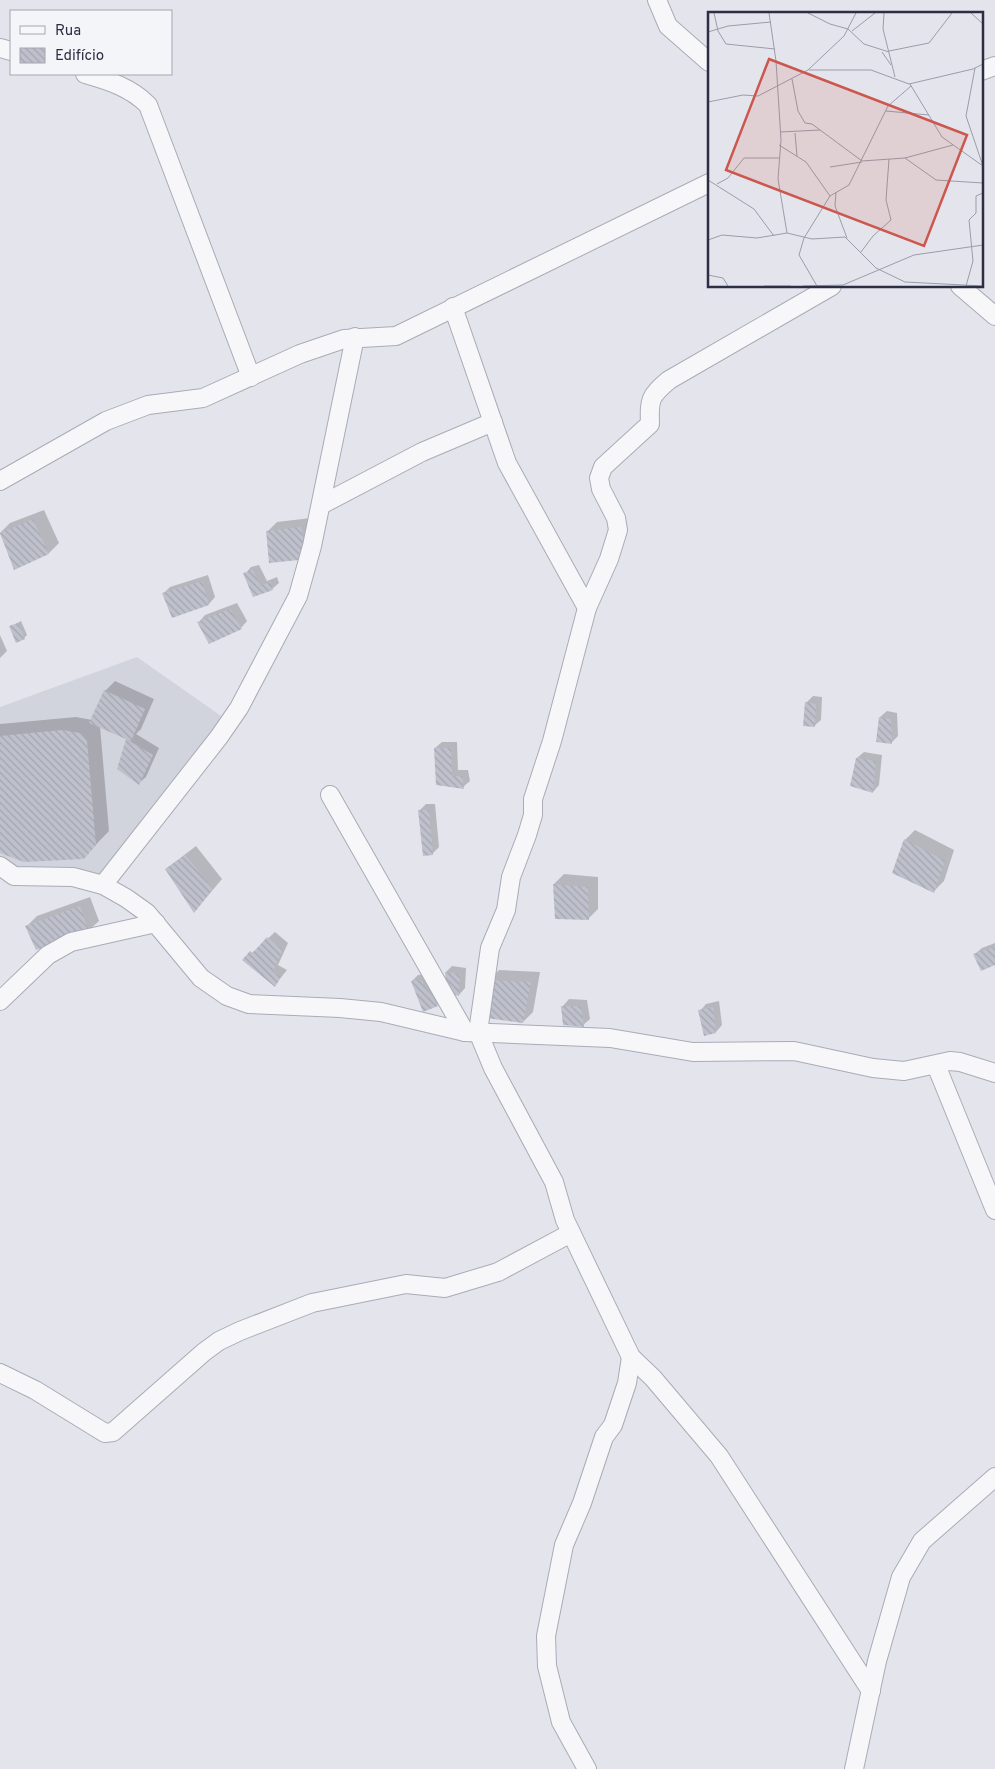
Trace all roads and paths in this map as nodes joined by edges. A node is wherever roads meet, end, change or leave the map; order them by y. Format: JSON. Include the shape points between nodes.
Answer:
{"nodes":[{"id":1,"x":657,"y":0,"type":"edge"},
{"id":2,"x":708,"y":61,"type":"edge"},
{"id":3,"x":995,"y":66,"type":"edge"},
{"id":4,"x":982,"y":71,"type":"edge"},
{"id":5,"x":88,"y":75,"type":"edge"},
{"id":6,"x":708,"y":183,"type":"edge"},
{"id":7,"x":829,"y":288,"type":"edge"},
{"id":8,"x":962,"y":288,"type":"edge"},
{"id":9,"x":454,"y":307,"type":"junction"},
{"id":10,"x":995,"y":316,"type":"edge"},
{"id":11,"x":355,"y":337,"type":"junction"},
{"id":12,"x":251,"y":377,"type":"junction"},
{"id":13,"x":493,"y":422,"type":"junction"},
{"id":14,"x":0,"y":481,"type":"edge"},
{"id":15,"x":321,"y":505,"type":"junction"},
{"id":16,"x":587,"y":608,"type":"junction"},
{"id":17,"x":330,"y":795,"type":"dead end"},
{"id":18,"x":0,"y":866,"type":"edge"},
{"id":19,"x":103,"y":885,"type":"junction"},
{"id":20,"x":156,"y":923,"type":"junction"},
{"id":21,"x":0,"y":1001,"type":"edge"},
{"id":22,"x":471,"y":1032,"type":"junction"},
{"id":23,"x":936,"y":1065,"type":"junction"},
{"id":24,"x":995,"y":1073,"type":"edge"},
{"id":25,"x":995,"y":1210,"type":"edge"},
{"id":26,"x":572,"y":1233,"type":"junction"},
{"id":27,"x":631,"y":1358,"type":"junction"},
{"id":28,"x":0,"y":1373,"type":"edge"},
{"id":29,"x":995,"y":1477,"type":"edge"},
{"id":30,"x":870,"y":1691,"type":"junction"},
{"id":31,"x":587,"y":1769,"type":"edge"},
{"id":32,"x":854,"y":1769,"type":"edge"}],
"edges":[{"from":1,"to":2,"type":"street","via":[[668,26]]},
{"from":3,"to":4,"type":"street"},
{"from":5,"to":12,"type":"street","via":[[116,83],[137,94],[148,105]]},
{"from":6,"to":9,"type":"street"},
{"from":7,"to":16,"type":"street","via":[[668,380],[655,392],[649,402],[650,424],[603,467],[599,478],[618,530]]},
{"from":8,"to":10,"type":"street"},
{"from":9,"to":11,"type":"street","via":[[396,336]]},
{"from":9,"to":13,"type":"street"},
{"from":11,"to":12,"type":"street","via":[[300,354]]},
{"from":11,"to":15,"type":"street"},
{"from":12,"to":14,"type":"street","via":[[203,398],[148,405],[106,421]]},
{"from":13,"to":15,"type":"street","via":[[422,452]]},
{"from":13,"to":16,"type":"street","via":[[508,463]]},
{"from":15,"to":19,"type":"street","via":[[298,596],[239,708]]},
{"from":16,"to":22,"type":"street","via":[[552,741],[533,799],[533,815],[512,877],[506,910],[490,948]]},
{"from":17,"to":22,"type":"street"},
{"from":18,"to":19,"type":"street","via":[[14,876],[73,877]]},
{"from":19,"to":20,"type":"street","via":[[148,913]]},
{"from":20,"to":21,"type":"street","via":[[71,942],[48,955]]},
{"from":20,"to":22,"type":"street","via":[[201,978],[227,996],[249,1004],[381,1012]]},
{"from":22,"to":23,"type":"street","via":[[610,1038],[692,1052],[794,1051],[904,1071]]},
{"from":22,"to":26,"type":"street","via":[[554,1182]]},
{"from":23,"to":24,"type":"street","via":[[960,1062]]},
{"from":23,"to":25,"type":"street"},
{"from":26,"to":27,"type":"street"},
{"from":26,"to":28,"type":"street","via":[[498,1272],[446,1288],[406,1284],[312,1302],[240,1331],[204,1352],[113,1432],[105,1433],[35,1390]]},
{"from":27,"to":30,"type":"street","via":[[653,1378],[718,1456]]},
{"from":27,"to":31,"type":"street","via":[[627,1383],[613,1425],[604,1437],[564,1545],[546,1636],[547,1666],[562,1722]]},
{"from":29,"to":30,"type":"street","via":[[937,1526],[912,1556],[901,1577]]},
{"from":30,"to":32,"type":"street"}]}
